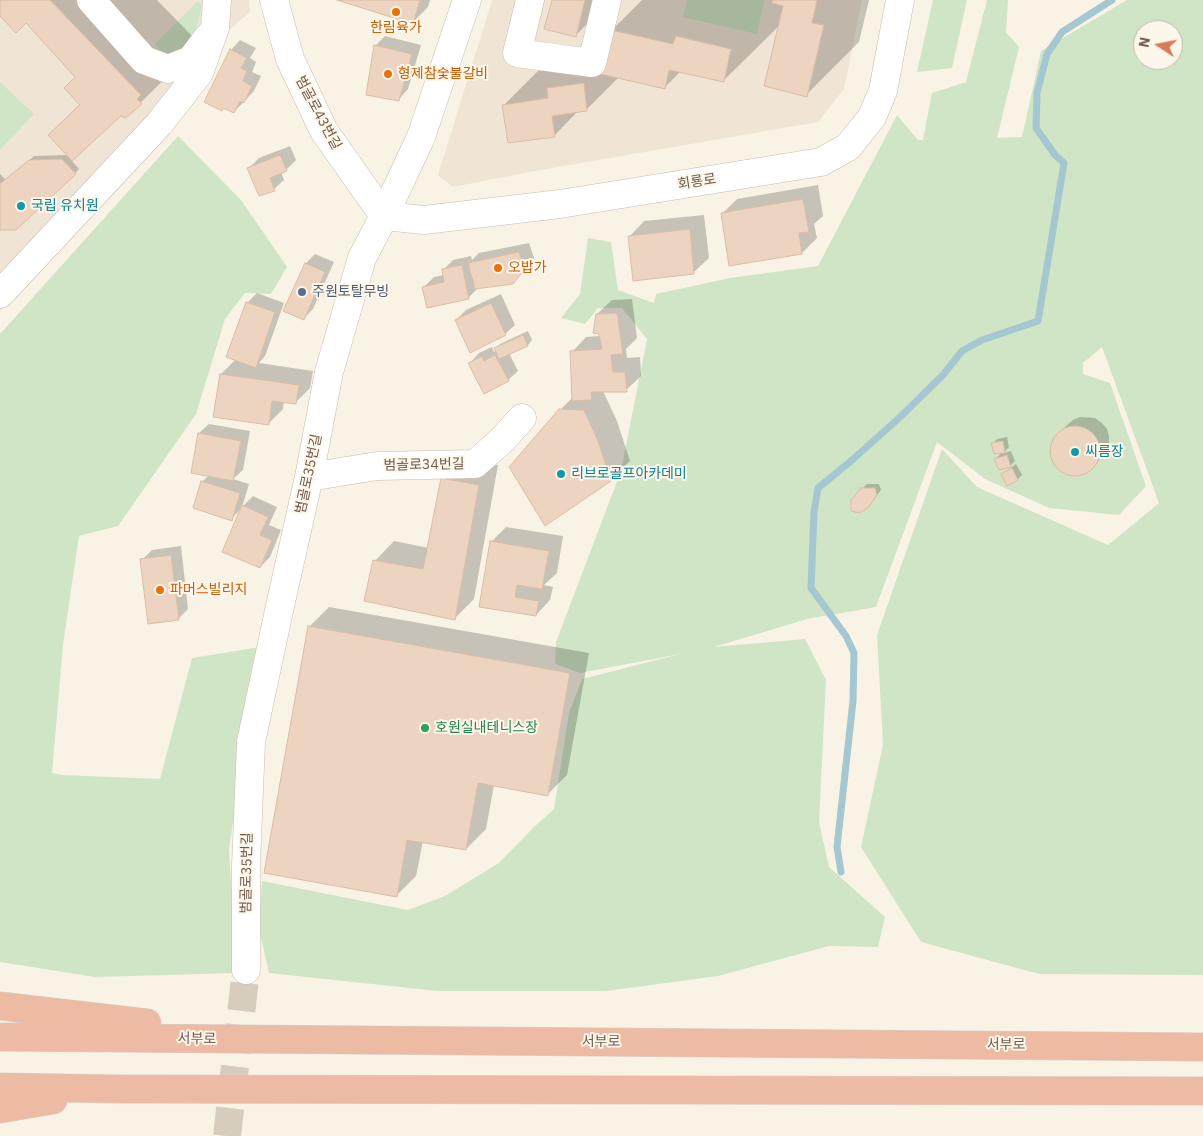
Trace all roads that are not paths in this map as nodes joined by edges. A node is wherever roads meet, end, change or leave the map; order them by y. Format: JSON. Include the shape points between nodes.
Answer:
{"nodes":[{"id":1,"x":91,"y":0,"type":"edge"},
{"id":2,"x":217,"y":0,"type":"edge"},
{"id":3,"x":274,"y":0,"type":"edge"},
{"id":4,"x":468,"y":0,"type":"edge"},
{"id":5,"x":530,"y":0,"type":"edge"},
{"id":6,"x":607,"y":0,"type":"edge"},
{"id":7,"x":900,"y":0,"type":"edge"},
{"id":8,"x":214,"y":28,"type":"junction"},
{"id":9,"x":384,"y":216,"type":"junction"},
{"id":10,"x":5,"y":276,"type":"edge"},
{"id":11,"x":522,"y":418,"type":"dead end"},
{"id":12,"x":309,"y":477,"type":"junction"},
{"id":13,"x":246,"y":970,"type":"tunnel mouth"},
{"id":14,"x":0,"y":1006,"type":"edge"},
{"id":15,"x":0,"y":1037,"type":"edge"},
{"id":16,"x":297,"y":1040,"type":"junction"},
{"id":17,"x":1203,"y":1047,"type":"edge"},
{"id":18,"x":0,"y":1087,"type":"edge"},
{"id":19,"x":122,"y":1089,"type":"junction"},
{"id":20,"x":1203,"y":1091,"type":"edge"},
{"id":21,"x":0,"y":1109,"type":"edge"}],
"edges":[{"from":1,"to":8,"type":"street","via":[[144,60],[168,69],[190,60]]},
{"from":2,"to":8,"type":"street"},
{"from":3,"to":9,"type":"street","name":"범골로43번길","via":[[290,59],[324,131]]},
{"from":4,"to":9,"type":"street","name":"범골로35번길","via":[[421,137]]},
{"from":5,"to":6,"type":"street","via":[[517,53],[592,63]]},
{"from":7,"to":9,"type":"street","name":"회룡로","via":[[883,91],[872,117],[848,147],[821,162],[550,205],[424,220]]},
{"from":8,"to":10,"type":"street","via":[[199,73],[159,124]]},
{"from":9,"to":12,"type":"street","name":"범골로35번길","via":[[362,258],[329,372]]},
{"from":11,"to":12,"type":"street","name":"범골로34번길","via":[[475,464],[376,466]]},
{"from":12,"to":13,"type":"street","name":"범골로35번길","via":[[252,742],[246,866]]},
{"from":14,"to":16,"type":"highway"},
{"from":15,"to":16,"type":"highway","name":"서부로"},
{"from":16,"to":17,"type":"highway","name":"서부로"},
{"from":18,"to":19,"type":"highway"},
{"from":19,"to":20,"type":"highway"},
{"from":19,"to":21,"type":"highway"}]}
